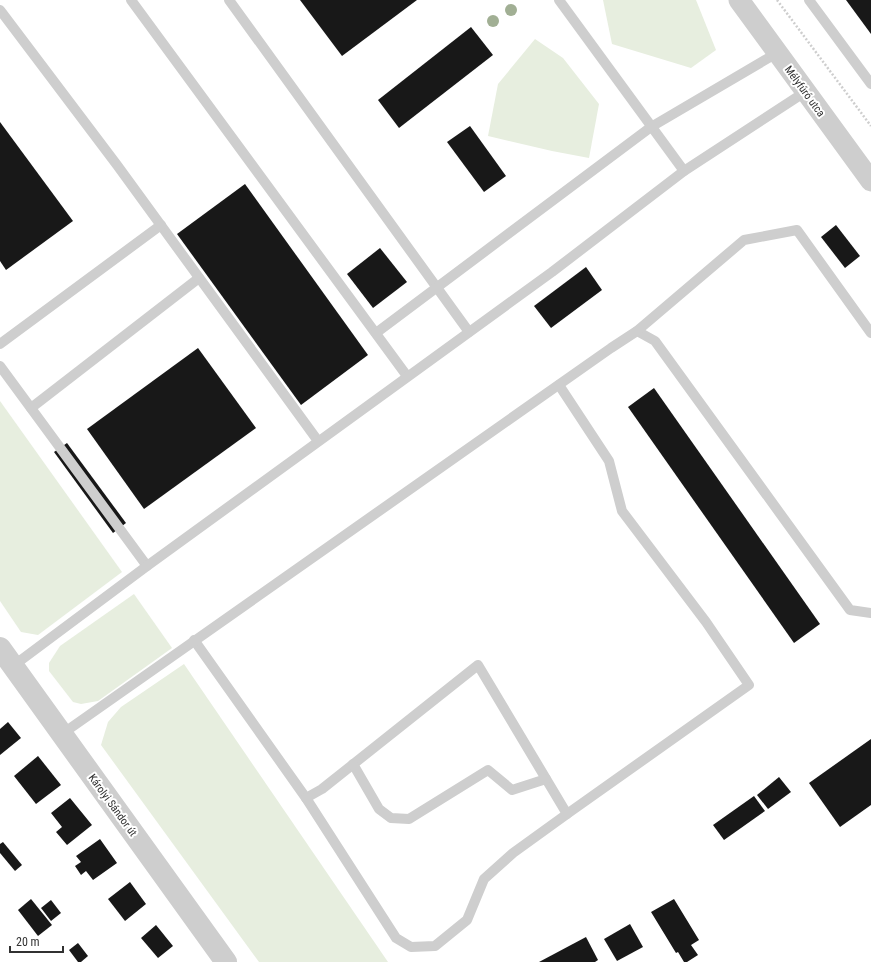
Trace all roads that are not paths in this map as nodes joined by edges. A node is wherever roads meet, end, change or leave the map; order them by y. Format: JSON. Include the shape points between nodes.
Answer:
{"nodes":[{"id":1,"x":131,"y":0,"type":"edge"},
{"id":2,"x":229,"y":0,"type":"edge"},
{"id":3,"x":559,"y":0,"type":"edge"},
{"id":4,"x":738,"y":0,"type":"edge"},
{"id":5,"x":808,"y":0,"type":"edge"},
{"id":6,"x":0,"y":10,"type":"edge"},
{"id":7,"x":777,"y":53,"type":"junction"},
{"id":8,"x":871,"y":84,"type":"edge"},
{"id":9,"x":805,"y":92,"type":"junction"},
{"id":10,"x":651,"y":127,"type":"junction"},
{"id":11,"x":684,"y":171,"type":"junction"},
{"id":12,"x":871,"y":181,"type":"edge"},
{"id":13,"x":161,"y":225,"type":"junction"},
{"id":14,"x":199,"y":278,"type":"junction"},
{"id":15,"x":437,"y":287,"type":"junction"},
{"id":16,"x":638,"y":331,"type":"junction"},
{"id":17,"x":469,"y":332,"type":"junction"},
{"id":18,"x":376,"y":333,"type":"junction"},
{"id":19,"x":871,"y":333,"type":"edge"},
{"id":20,"x":0,"y":344,"type":"edge"},
{"id":21,"x":0,"y":366,"type":"edge"},
{"id":22,"x":407,"y":376,"type":"junction"},
{"id":23,"x":559,"y":385,"type":"junction"},
{"id":24,"x":31,"y":408,"type":"junction"},
{"id":25,"x":318,"y":441,"type":"junction"},
{"id":26,"x":146,"y":566,"type":"junction"},
{"id":27,"x":871,"y":613,"type":"edge"},
{"id":28,"x":194,"y":640,"type":"junction"},
{"id":29,"x":0,"y":648,"type":"edge"},
{"id":30,"x":13,"y":666,"type":"junction"},
{"id":31,"x":62,"y":734,"type":"junction"},
{"id":32,"x":353,"y":764,"type":"junction"},
{"id":33,"x":546,"y":779,"type":"junction"},
{"id":34,"x":306,"y":798,"type":"junction"},
{"id":35,"x":567,"y":814,"type":"junction"},
{"id":36,"x":226,"y":962,"type":"edge"}],
"edges":[{"from":1,"to":18,"type":"lane"},
{"from":2,"to":15,"type":"lane"},
{"from":3,"to":10,"type":"lane"},
{"from":4,"to":7,"type":"street","name":"Mélyfúró utca"},
{"from":5,"to":8,"type":"lane"},
{"from":6,"to":13,"type":"lane"},
{"from":7,"to":9,"type":"street","name":"Mélyfúró utca"},
{"from":7,"to":10,"type":"lane"},
{"from":9,"to":11,"type":"lane"},
{"from":9,"to":12,"type":"street","name":"Mélyfúró utca"},
{"from":10,"to":11,"type":"lane"},
{"from":10,"to":15,"type":"lane"},
{"from":11,"to":17,"type":"lane"},
{"from":13,"to":14,"type":"lane"},
{"from":13,"to":20,"type":"lane"},
{"from":14,"to":24,"type":"lane"},
{"from":14,"to":25,"type":"lane"},
{"from":15,"to":17,"type":"lane"},
{"from":15,"to":18,"type":"lane"},
{"from":16,"to":19,"type":"lane","via":[[744,240],[797,230]]},
{"from":16,"to":23,"type":"lane"},
{"from":16,"to":27,"type":"lane","via":[[655,341],[850,610]]},
{"from":17,"to":22,"type":"lane"},
{"from":18,"to":22,"type":"lane"},
{"from":21,"to":24,"type":"lane"},
{"from":22,"to":25,"type":"lane"},
{"from":23,"to":28,"type":"lane"},
{"from":23,"to":35,"type":"lane","via":[[609,461],[622,510],[706,622],[749,685]]},
{"from":24,"to":26,"type":"lane"},
{"from":25,"to":26,"type":"lane"},
{"from":26,"to":30,"type":"lane"},
{"from":28,"to":31,"type":"lane"},
{"from":28,"to":34,"type":"lane"},
{"from":29,"to":30,"type":"street","name":"Károlyi Sándor út"},
{"from":30,"to":31,"type":"street","name":"Károlyi Sándor út"},
{"from":31,"to":36,"type":"street","name":"Károlyi Sándor út"},
{"from":32,"to":33,"type":"lane","via":[[379,809],[391,818],[409,818],[488,770],[512,790]]},
{"from":32,"to":33,"type":"lane","via":[[478,665]]},
{"from":32,"to":34,"type":"lane","via":[[322,789]]},
{"from":33,"to":35,"type":"lane"},
{"from":34,"to":35,"type":"lane","via":[[396,938],[411,947],[435,946],[467,920],[484,879],[513,853]]}]}
